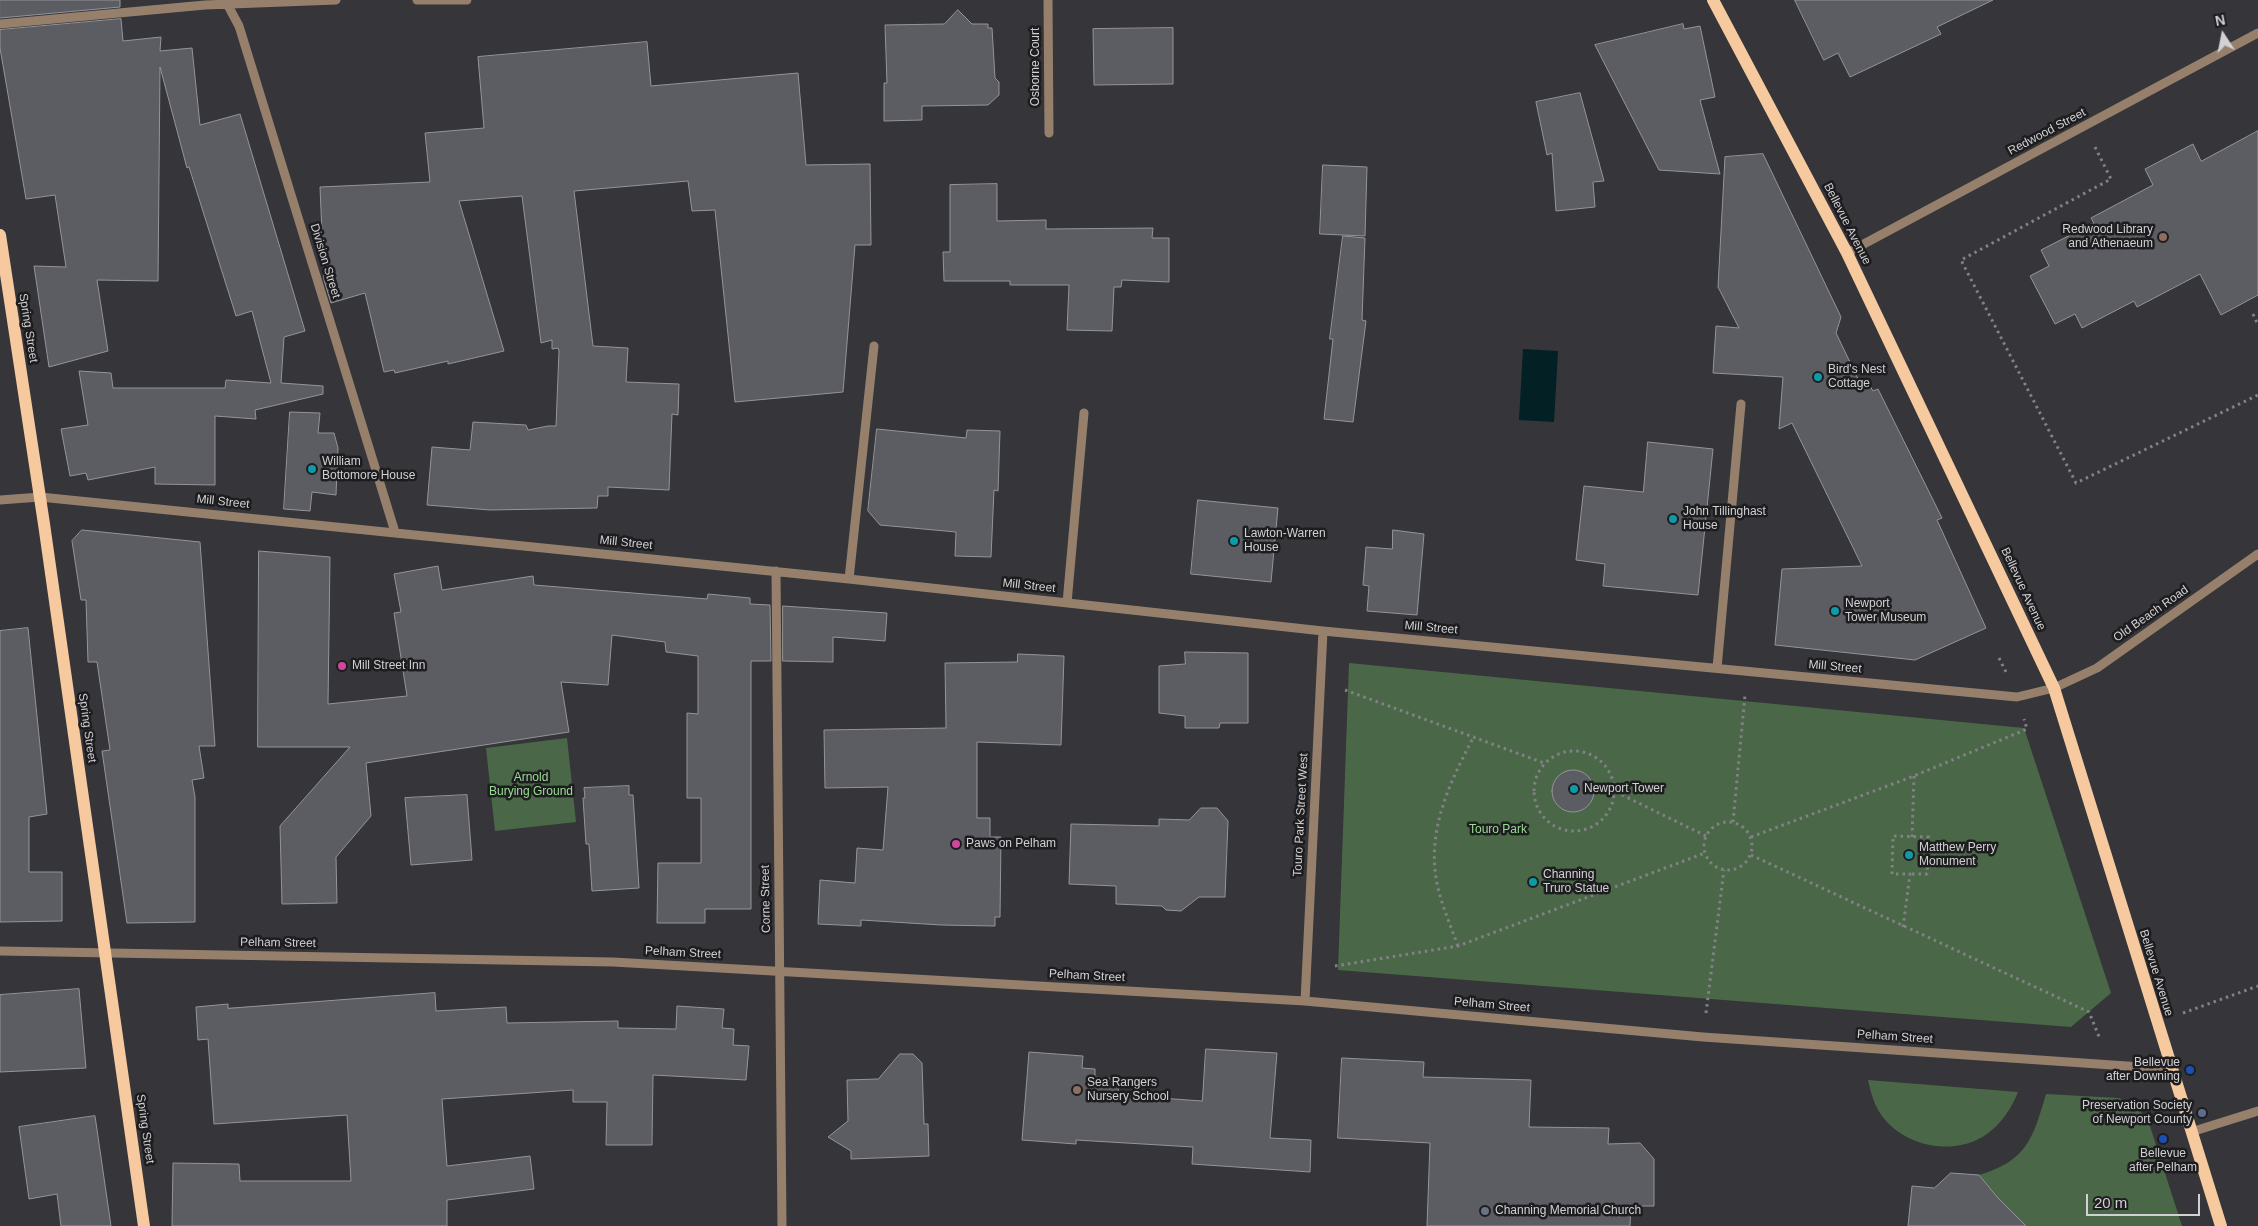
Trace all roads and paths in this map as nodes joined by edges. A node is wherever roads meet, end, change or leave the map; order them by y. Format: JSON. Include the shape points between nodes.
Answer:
{"nodes":[{"id":1,"x":336,"y":0,"type":"edge"},
{"id":2,"x":417,"y":0,"type":"edge"},
{"id":3,"x":452,"y":0,"type":"edge"},
{"id":4,"x":467,"y":0,"type":"edge"},
{"id":5,"x":1048,"y":0,"type":"edge"},
{"id":6,"x":1713,"y":0,"type":"edge"},
{"id":7,"x":226,"y":2,"type":"edge"},
{"id":8,"x":0,"y":24,"type":"edge"},
{"id":9,"x":2258,"y":33,"type":"edge"},
{"id":10,"x":2084,"y":126,"type":"junction"},
{"id":11,"x":1049,"y":133,"type":"dead end"},
{"id":12,"x":0,"y":235,"type":"edge"},
{"id":13,"x":1847,"y":253,"type":"junction"},
{"id":14,"x":2253,"y":314,"type":"dead end"},
{"id":15,"x":2258,"y":325,"type":"edge"},
{"id":16,"x":874,"y":346,"type":"dead end"},
{"id":17,"x":2258,"y":395,"type":"edge"},
{"id":18,"x":1741,"y":404,"type":"dead end"},
{"id":19,"x":1084,"y":413,"type":"dead end"},
{"id":20,"x":40,"y":497,"type":"junction"},
{"id":21,"x":0,"y":500,"type":"edge"},
{"id":22,"x":396,"y":532,"type":"junction"},
{"id":23,"x":2258,"y":554,"type":"edge"},
{"id":24,"x":776,"y":571,"type":"junction"},
{"id":25,"x":850,"y":579,"type":"junction"},
{"id":26,"x":1067,"y":603,"type":"junction"},
{"id":27,"x":1323,"y":631,"type":"junction"},
{"id":28,"x":1717,"y":668,"type":"junction"},
{"id":29,"x":2054,"y":688,"type":"junction"},
{"id":30,"x":1341,"y":689,"type":"dead end"},
{"id":31,"x":1745,"y":692,"type":"dead end"},
{"id":32,"x":2028,"y":729,"type":"dead end"},
{"id":33,"x":1474,"y":736,"type":"junction"},
{"id":34,"x":1544,"y":763,"type":"junction"},
{"id":35,"x":1914,"y":776,"type":"junction"},
{"id":36,"x":1616,"y":792,"type":"junction"},
{"id":37,"x":1733,"y":822,"type":"junction"},
{"id":38,"x":1706,"y":836,"type":"junction"},
{"id":39,"x":1751,"y":837,"type":"junction"},
{"id":40,"x":1912,"y":837,"type":"junction"},
{"id":41,"x":1705,"y":854,"type":"junction"},
{"id":42,"x":1751,"y":855,"type":"junction"},
{"id":43,"x":1724,"y":870,"type":"junction"},
{"id":44,"x":1910,"y":874,"type":"junction"},
{"id":45,"x":1903,"y":927,"type":"junction"},
{"id":46,"x":1458,"y":946,"type":"junction"},
{"id":47,"x":0,"y":951,"type":"edge"},
{"id":48,"x":106,"y":951,"type":"junction"},
{"id":49,"x":1335,"y":966,"type":"dead end"},
{"id":50,"x":780,"y":971,"type":"junction"},
{"id":51,"x":2258,"y":986,"type":"edge"},
{"id":52,"x":1305,"y":1001,"type":"junction"},
{"id":53,"x":2157,"y":1023,"type":"junction"},
{"id":54,"x":1703,"y":1037,"type":"junction"},
{"id":55,"x":2111,"y":1065,"type":"junction"},
{"id":56,"x":2171,"y":1069,"type":"junction"},
{"id":57,"x":2258,"y":1111,"type":"edge"},
{"id":58,"x":2191,"y":1132,"type":"junction"},
{"id":59,"x":144,"y":1226,"type":"edge"},
{"id":60,"x":782,"y":1226,"type":"edge"},
{"id":61,"x":2221,"y":1226,"type":"edge"}],
"edges":[{"from":1,"to":7,"type":"street"},
{"from":2,"to":3,"type":"street"},
{"from":3,"to":4,"type":"street"},
{"from":5,"to":11,"type":"street","name":"Osborne Court"},
{"from":6,"to":13,"type":"main road","name":"Bellevue Avenue"},
{"from":7,"to":8,"type":"street"},
{"from":7,"to":22,"type":"street","name":"Division Street","via":[[239,26]]},
{"from":9,"to":10,"type":"street","name":"Redwood Street"},
{"from":10,"to":13,"type":"street","name":"Redwood Street"},
{"from":10,"to":17,"type":"path","via":[[2111,179],[1961,260],[2076,483]]},
{"from":12,"to":20,"type":"main road","name":"Spring Street"},
{"from":13,"to":29,"type":"main road","name":"Bellevue Avenue"},
{"from":14,"to":15,"type":"path"},
{"from":16,"to":25,"type":"street"},
{"from":18,"to":28,"type":"street"},
{"from":19,"to":26,"type":"street"},
{"from":20,"to":21,"type":"street","name":"Mill Street"},
{"from":20,"to":22,"type":"street","name":"Mill Street"},
{"from":20,"to":48,"type":"main road","name":"Spring Street"},
{"from":22,"to":24,"type":"street","name":"Mill Street"},
{"from":23,"to":29,"type":"street","name":"Old Beach Road","via":[[2097,668]]},
{"from":24,"to":25,"type":"street","name":"Mill Street"},
{"from":24,"to":50,"type":"street","name":"Corne Street"},
{"from":25,"to":26,"type":"street","name":"Mill Street"},
{"from":26,"to":27,"type":"street","name":"Mill Street"},
{"from":27,"to":28,"type":"street","name":"Mill Street"},
{"from":27,"to":52,"type":"street","name":"Touro Park Street West"},
{"from":28,"to":29,"type":"street","name":"Mill Street","via":[[2017,696]]},
{"from":29,"to":53,"type":"main road","name":"Bellevue Avenue"},
{"from":30,"to":33,"type":"path"},
{"from":31,"to":37,"type":"path"},
{"from":32,"to":35,"type":"path"},
{"from":33,"to":34,"type":"path"},
{"from":33,"to":46,"type":"path","via":[[1452,779],[1438,817],[1434,857],[1440,898]]},
{"from":34,"to":36,"type":"path","via":[[1561,752],[1581,750],[1599,758],[1612,773]]},
{"from":34,"to":36,"type":"path","via":[[1535,780],[1534,800],[1542,818],[1558,829],[1578,833],[1597,826],[1610,812]]},
{"from":35,"to":39,"type":"path"},
{"from":35,"to":40,"type":"path"},
{"from":36,"to":38,"type":"path"},
{"from":37,"to":38,"type":"path","via":[[1722,822]]},
{"from":37,"to":39,"type":"path","via":[[1747,830]]},
{"from":38,"to":41,"type":"path"},
{"from":39,"to":42,"type":"path"},
{"from":40,"to":44,"type":"path","via":[[1929,838],[1927,874]]},
{"from":40,"to":44,"type":"path","via":[[1893,836],[1892,874]]},
{"from":41,"to":43,"type":"path","via":[[1716,867]]},
{"from":41,"to":46,"type":"path"},
{"from":42,"to":43,"type":"path","via":[[1740,867]]},
{"from":42,"to":45,"type":"path"},
{"from":43,"to":54,"type":"path"},
{"from":44,"to":45,"type":"path"},
{"from":45,"to":55,"type":"path","via":[[2089,1012]]},
{"from":46,"to":49,"type":"path"},
{"from":47,"to":48,"type":"street","name":"Pelham Street"},
{"from":48,"to":50,"type":"street","name":"Pelham Street","via":[[613,962]]},
{"from":48,"to":59,"type":"main road","name":"Spring Street"},
{"from":50,"to":52,"type":"street","name":"Pelham Street"},
{"from":50,"to":60,"type":"street","name":"Corne Street"},
{"from":51,"to":53,"type":"path"},
{"from":52,"to":54,"type":"street","name":"Pelham Street"},
{"from":53,"to":56,"type":"main road","name":"Bellevue Avenue"},
{"from":54,"to":55,"type":"street","name":"Pelham Street"},
{"from":55,"to":56,"type":"street","name":"Pelham Street"},
{"from":56,"to":58,"type":"main road","name":"Bellevue Avenue"},
{"from":57,"to":58,"type":"street"},
{"from":58,"to":61,"type":"main road","name":"Bellevue Avenue"}]}
